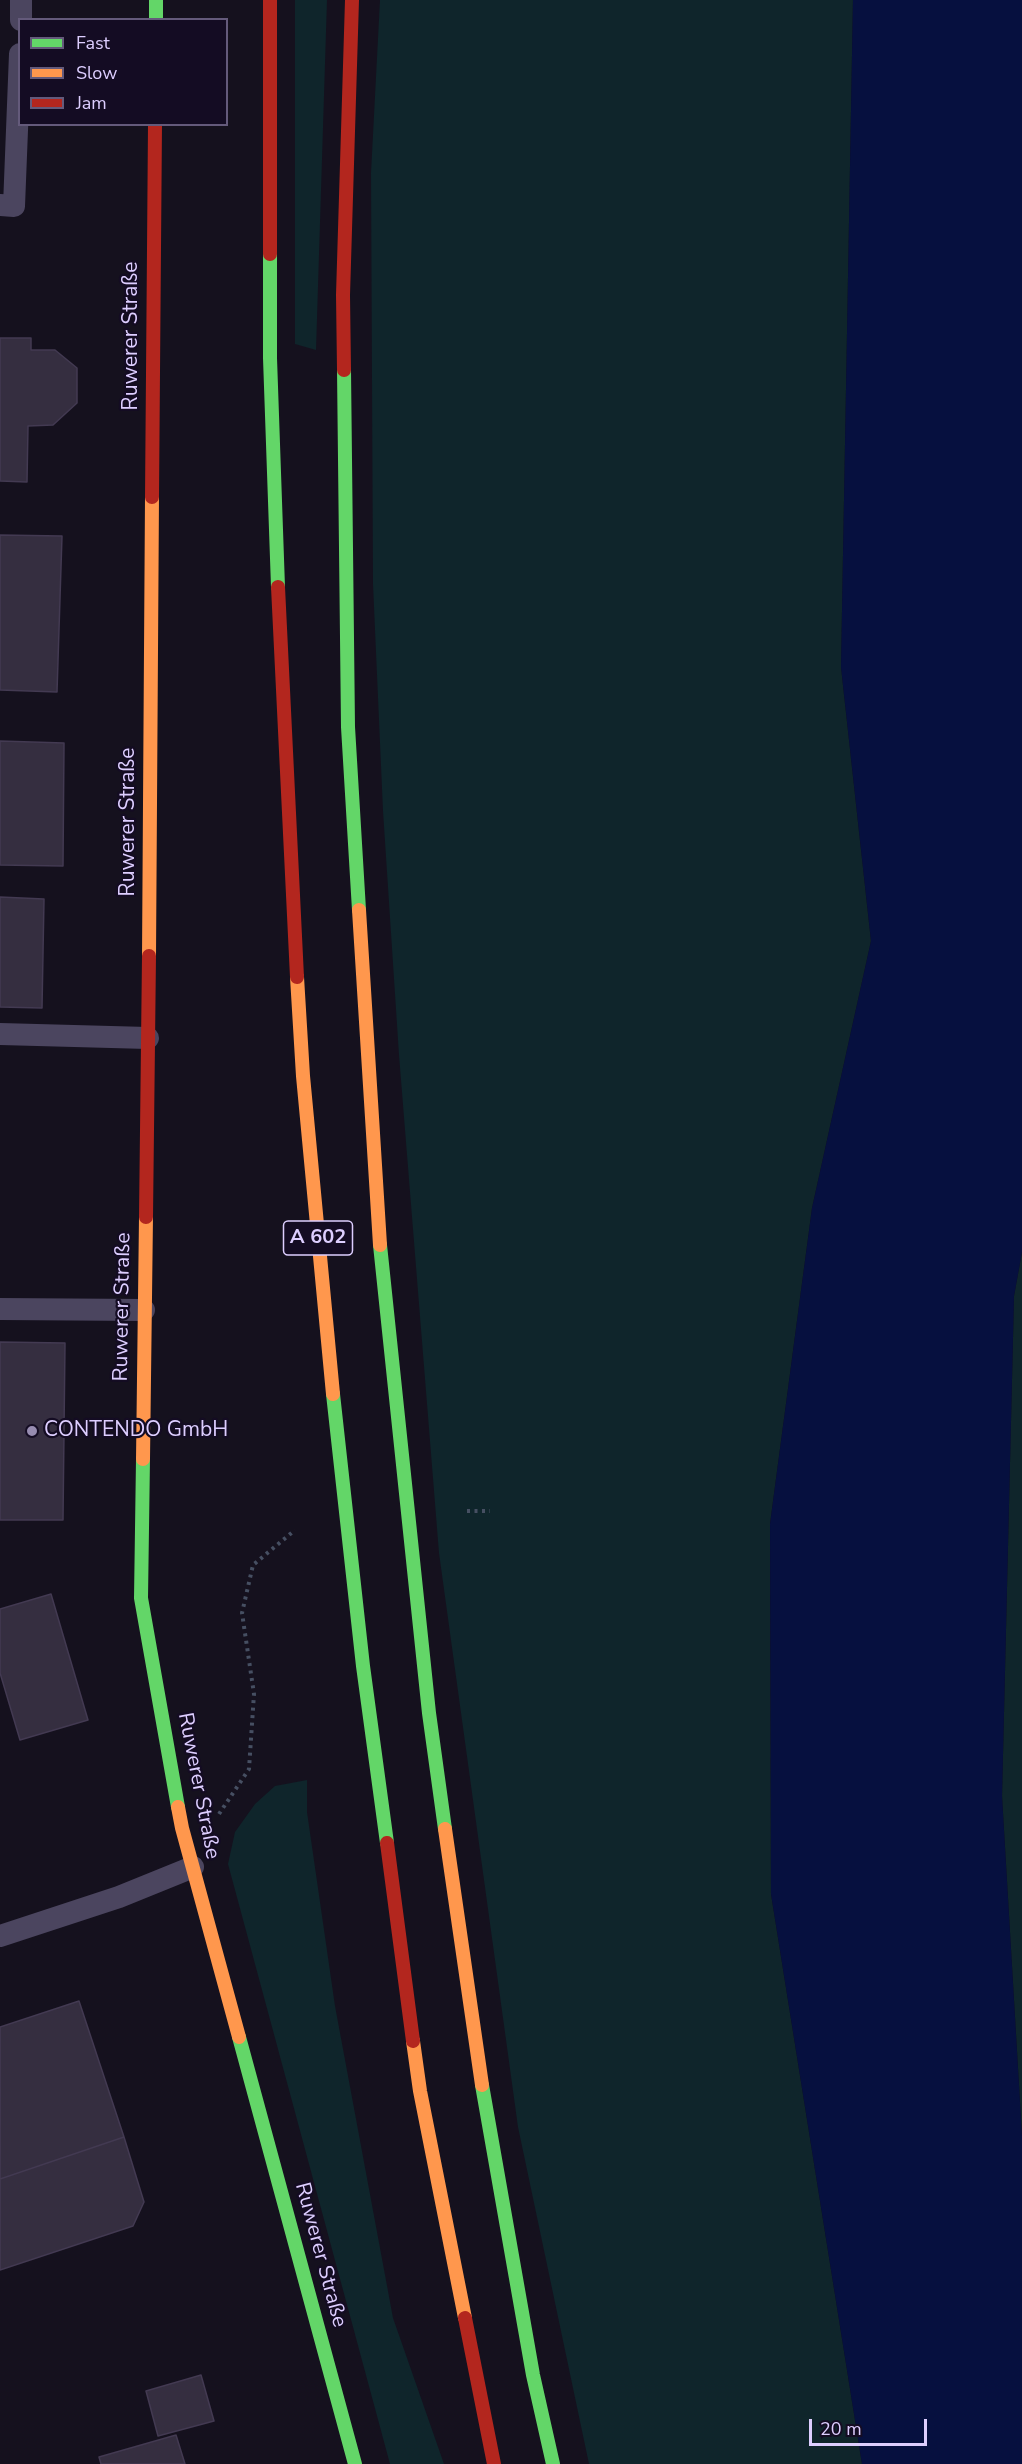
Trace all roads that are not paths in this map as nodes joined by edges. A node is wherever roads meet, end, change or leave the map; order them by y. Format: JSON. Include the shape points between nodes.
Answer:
{"nodes":[{"id":1,"x":21,"y":0,"type":"edge"},
{"id":2,"x":156,"y":0,"type":"edge"},
{"id":3,"x":270,"y":0,"type":"edge"},
{"id":4,"x":352,"y":0,"type":"edge"},
{"id":5,"x":21,"y":18,"type":"edge"},
{"id":6,"x":156,"y":18,"type":"edge"},
{"id":7,"x":18,"y":105,"type":"edge"},
{"id":8,"x":155,"y":126,"type":"edge"},
{"id":9,"x":0,"y":205,"type":"edge"},
{"id":10,"x":0,"y":1034,"type":"edge"},
{"id":11,"x":148,"y":1038,"type":"junction"},
{"id":12,"x":0,"y":1309,"type":"edge"},
{"id":13,"x":144,"y":1310,"type":"junction"},
{"id":14,"x":193,"y":1867,"type":"junction"},
{"id":15,"x":0,"y":1936,"type":"edge"},
{"id":16,"x":355,"y":2464,"type":"edge"},
{"id":17,"x":494,"y":2464,"type":"edge"},
{"id":18,"x":553,"y":2464,"type":"edge"}],
"edges":[{"from":1,"to":5,"type":"lane"},
{"from":2,"to":6,"type":"main road"},
{"from":3,"to":17,"type":"main road","number":"A 602","via":[[270,358],[283,717],[303,1076],[363,1666],[420,2091]]},
{"from":4,"to":18,"type":"main road","number":"A 602","via":[[343,295],[348,727],[378,1225],[432,1737],[483,2093],[533,2375]]},
{"from":7,"to":9,"type":"lane","via":[[14,206]]},
{"from":8,"to":11,"type":"main road","name":"Ruwerer Straße"},
{"from":10,"to":11,"type":"lane"},
{"from":11,"to":13,"type":"main road","name":"Ruwerer Straße"},
{"from":12,"to":13,"type":"lane"},
{"from":13,"to":14,"type":"main road","name":"Ruwerer Straße","via":[[141,1598],[182,1828]]},
{"from":14,"to":15,"type":"lane","via":[[119,1897]]},
{"from":14,"to":16,"type":"main road","name":"Ruwerer Straße"}]}
